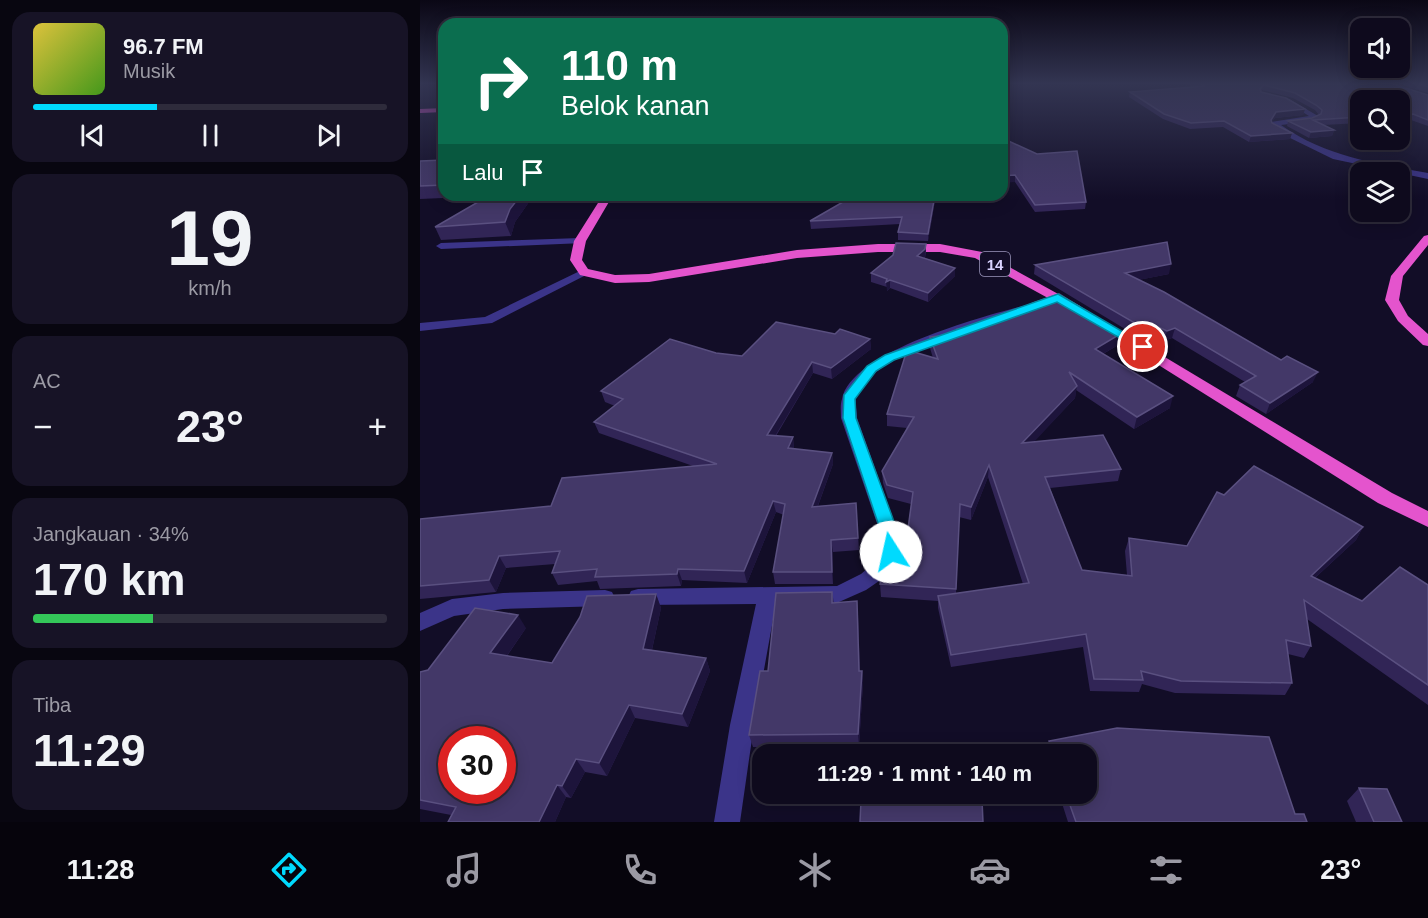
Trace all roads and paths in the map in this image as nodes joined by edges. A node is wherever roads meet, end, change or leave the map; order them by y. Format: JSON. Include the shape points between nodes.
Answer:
{"nodes":[{"id":1,"x":1284,"y":122,"type":"edge"},
{"id":2,"x":1428,"y":176,"type":"edge"},
{"id":3,"x":604,"y":201,"type":"edge"},
{"id":4,"x":1428,"y":238,"type":"edge"},
{"id":5,"x":580,"y":241,"type":"junction"},
{"id":6,"x":441,"y":246,"type":"edge"},
{"id":7,"x":584,"y":272,"type":"junction"},
{"id":8,"x":1058,"y":298,"type":"junction"},
{"id":9,"x":420,"y":327,"type":"edge"},
{"id":10,"x":1428,"y":342,"type":"edge"},
{"id":11,"x":1428,"y":520,"type":"edge"},
{"id":12,"x":768,"y":595,"type":"junction"},
{"id":13,"x":420,"y":622,"type":"edge"},
{"id":14,"x":727,"y":822,"type":"edge"}],
"edges":[{"from":1,"to":2,"type":"street","via":[[1274,124],[1336,158]]},
{"from":3,"to":5,"type":"highway"},
{"from":4,"to":10,"type":"highway","via":[[1397,276],[1392,300],[1403,318]]},
{"from":5,"to":6,"type":"street"},
{"from":5,"to":7,"type":"highway","via":[[576,260]]},
{"from":7,"to":8,"type":"highway","number":"14","via":[[615,279],[650,278],[797,255],[878,248],[940,248],[978,255]]},
{"from":7,"to":9,"type":"street","via":[[488,320]]},
{"from":8,"to":11,"type":"highway","number":"14","via":[[1385,498]]},
{"from":8,"to":12,"type":"street","via":[[916,346],[872,369],[849,398],[849,418],[891,538],[885,566],[864,583],[838,594]]},
{"from":12,"to":13,"type":"street","via":[[503,601],[452,608]]},
{"from":12,"to":14,"type":"street"}]}
